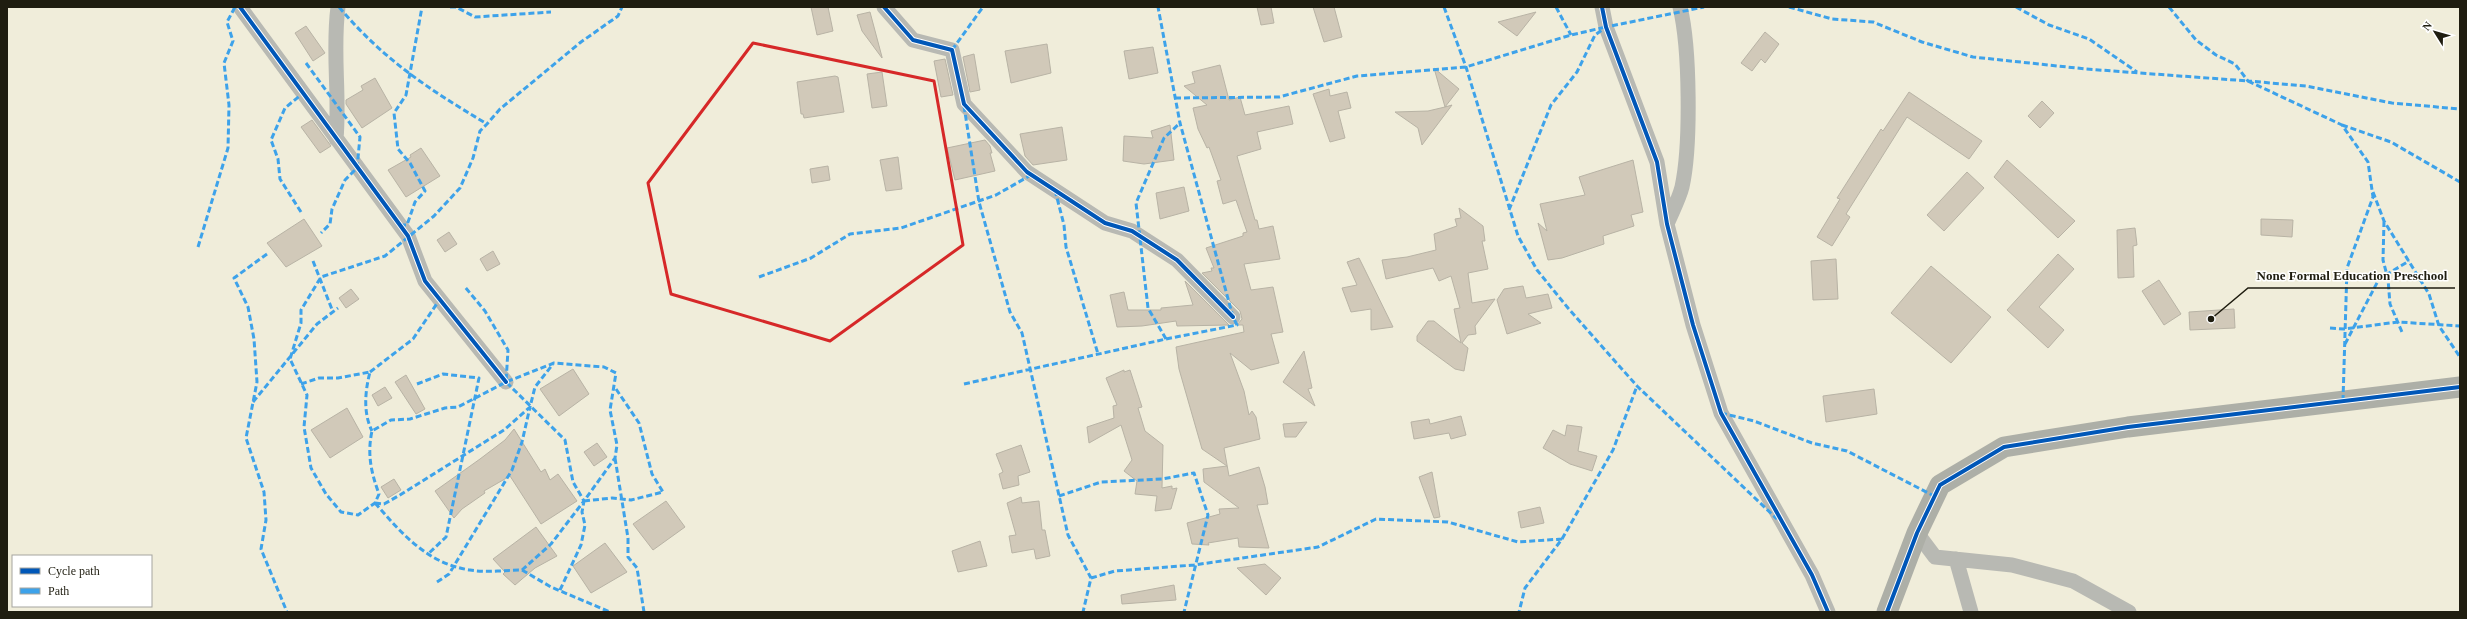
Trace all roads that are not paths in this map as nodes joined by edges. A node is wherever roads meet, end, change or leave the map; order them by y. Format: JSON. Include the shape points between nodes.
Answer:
{"nodes":[{"id":1,"x":240,"y":7,"type":"edge"},
{"id":2,"x":338,"y":7,"type":"edge"},
{"id":3,"x":884,"y":7,"type":"edge"},
{"id":4,"x":1602,"y":7,"type":"edge"},
{"id":5,"x":1680,"y":7,"type":"edge"},
{"id":6,"x":336,"y":139,"type":"junction"},
{"id":7,"x":1667,"y":224,"type":"junction"},
{"id":8,"x":1233,"y":317,"type":"dead end"},
{"id":9,"x":506,"y":382,"type":"dead end"},
{"id":10,"x":2460,"y":387,"type":"edge"},
{"id":11,"x":1917,"y":532,"type":"junction"},
{"id":12,"x":1956,"y":559,"type":"junction"},
{"id":13,"x":1828,"y":612,"type":"edge"},
{"id":14,"x":1887,"y":612,"type":"edge"},
{"id":15,"x":1971,"y":612,"type":"edge"},
{"id":16,"x":2129,"y":612,"type":"edge"}],
"edges":[{"from":1,"to":6,"type":"street"},
{"from":2,"to":6,"type":"street"},
{"from":3,"to":8,"type":"street","via":[[913,40],[952,50],[964,104],[1027,172],[1105,222],[1132,231],[1177,260]]},
{"from":4,"to":7,"type":"street","via":[[1606,27],[1657,162]]},
{"from":5,"to":7,"type":"street","via":[[1686,73],[1687,142],[1682,188]]},
{"from":6,"to":9,"type":"street","via":[[408,236],[425,281]]},
{"from":7,"to":13,"type":"street","via":[[1721,413],[1804,561]]},
{"from":10,"to":11,"type":"street","via":[[2128,427],[2004,447],[1940,485]]},
{"from":11,"to":12,"type":"street","via":[[1935,557]]},
{"from":11,"to":14,"type":"street"},
{"from":12,"to":15,"type":"street"},
{"from":12,"to":16,"type":"street","via":[[2012,565],[2073,581]]}]}
